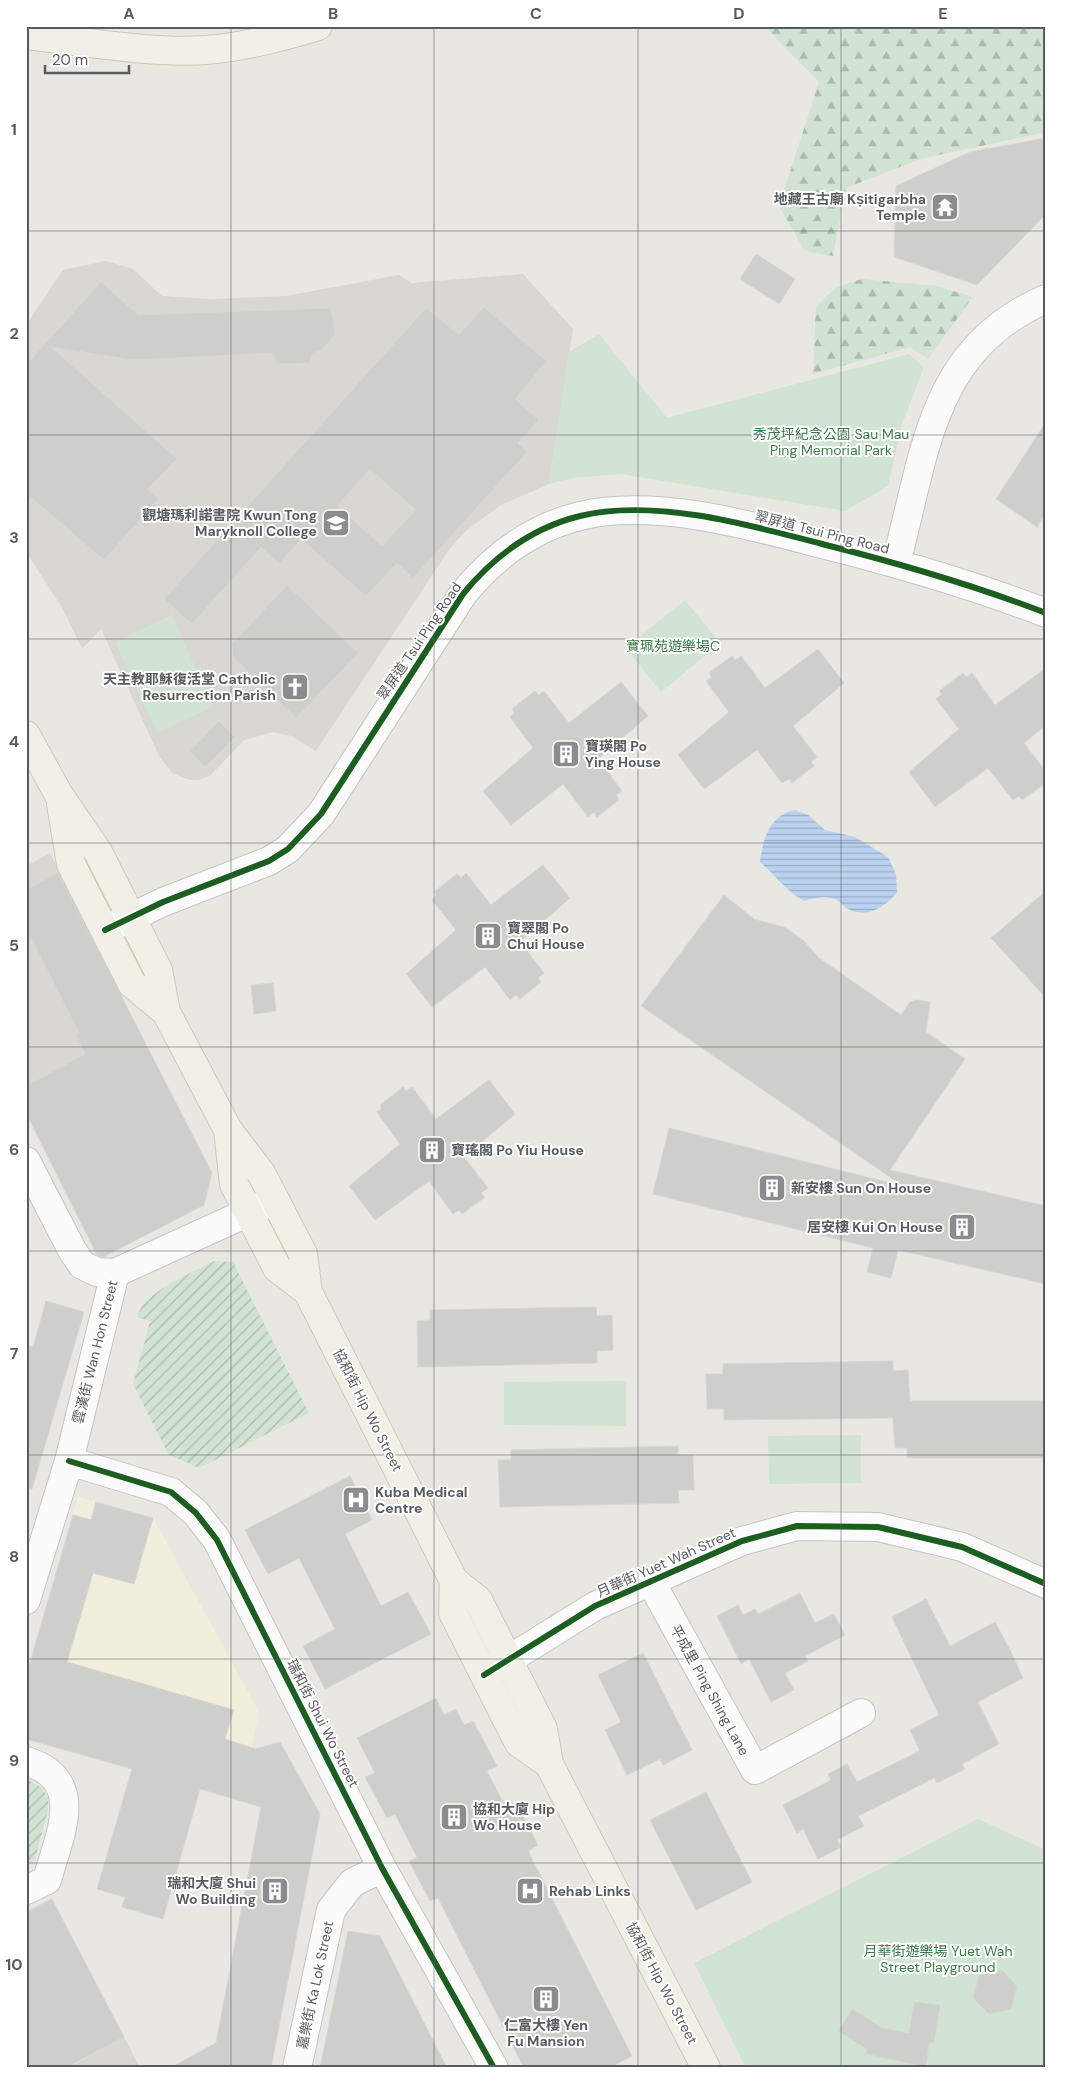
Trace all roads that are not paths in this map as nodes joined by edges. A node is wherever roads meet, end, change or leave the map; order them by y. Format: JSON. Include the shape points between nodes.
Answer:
{"nodes":[{"id":1,"x":318,"y":26,"type":"edge"},
{"id":2,"x":26,"y":35,"type":"edge"},
{"id":3,"x":1046,"y":298,"type":"edge"},
{"id":4,"x":896,"y":563,"type":"junction"},
{"id":5,"x":1046,"y":613,"type":"edge"},
{"id":6,"x":26,"y":735,"type":"edge"},
{"id":7,"x":59,"y":795,"type":"junction"},
{"id":8,"x":132,"y":917,"type":"junction"},
{"id":9,"x":105,"y":930,"type":"junction"},
{"id":10,"x":166,"y":1012,"type":"junction"},
{"id":11,"x":228,"y":1130,"type":"junction"},
{"id":12,"x":26,"y":1161,"type":"edge"},
{"id":13,"x":275,"y":1200,"type":"junction"},
{"id":14,"x":248,"y":1213,"type":"junction"},
{"id":15,"x":115,"y":1274,"type":"junction"},
{"id":16,"x":308,"y":1292,"type":"junction"},
{"id":17,"x":68,"y":1461,"type":"junction"},
{"id":18,"x":454,"y":1581,"type":"junction"},
{"id":19,"x":651,"y":1582,"type":"junction"},
{"id":20,"x":1046,"y":1584,"type":"edge"},
{"id":21,"x":26,"y":1600,"type":"edge"},
{"id":22,"x":508,"y":1661,"type":"junction"},
{"id":23,"x":484,"y":1675,"type":"junction"},
{"id":24,"x":862,"y":1713,"type":"dead end"},
{"id":25,"x":26,"y":1761,"type":"edge"},
{"id":26,"x":550,"y":1764,"type":"junction"},
{"id":27,"x":382,"y":1868,"type":"junction"},
{"id":28,"x":26,"y":1890,"type":"edge"},
{"id":29,"x":297,"y":2068,"type":"edge"},
{"id":30,"x":494,"y":2068,"type":"edge"},
{"id":31,"x":706,"y":2068,"type":"edge"}],
"edges":[{"from":1,"to":2,"type":"main road","via":[[272,40],[204,50],[117,46]]},
{"from":3,"to":4,"type":"street","via":[[992,330],[962,363],[951,381],[929,437]]},
{"from":4,"to":5,"type":"street","name":"翠屏道 Tsui Ping Road"},
{"from":4,"to":8,"type":"street","name":"翠屏道 Tsui Ping Road","via":[[704,516],[641,511],[603,512],[580,516],[536,532],[496,558],[464,594],[321,814],[305,833],[269,861]]},
{"from":6,"to":7,"type":"main road","name":"協和街 Hip Wo Street"},
{"from":7,"to":8,"type":"main road","name":"協和街 Hip Wo Street","via":[[98,852]]},
{"from":7,"to":9,"type":"main road","name":"協和街 Hip Wo Street","via":[[71,864]]},
{"from":8,"to":9,"type":"street","name":"翠屏道 Tsui Ping Road"},
{"from":8,"to":10,"type":"main road","name":"協和街 Hip Wo Street","via":[[158,970]]},
{"from":9,"to":10,"type":"main road","name":"協和街 Hip Wo Street","via":[[132,984]]},
{"from":10,"to":11,"type":"main road","name":"協和街 Hip Wo Street"},
{"from":11,"to":13,"type":"main road","name":"協和街 Hip Wo Street","via":[[261,1173]]},
{"from":11,"to":14,"type":"main road","name":"協和街 Hip Wo Street","via":[[234,1184]]},
{"from":12,"to":15,"type":"street","via":[[82,1265],[97,1272]]},
{"from":13,"to":14,"type":"street","name":"雲漢街 Wan Hon Street"},
{"from":13,"to":16,"type":"main road","name":"協和街 Hip Wo Street","via":[[303,1254]]},
{"from":14,"to":15,"type":"street","name":"雲漢街 Wan Hon Street"},
{"from":14,"to":16,"type":"main road","name":"協和街 Hip Wo Street","via":[[278,1268]]},
{"from":15,"to":17,"type":"street","name":"雲漢街 Wan Hon Street"},
{"from":16,"to":18,"type":"main road","name":"協和街 Hip Wo Street"},
{"from":17,"to":21,"type":"street","name":"雲漢街 Wan Hon Street"},
{"from":17,"to":27,"type":"street","name":"瑞和街 Shui Wo Street","via":[[171,1492],[196,1513],[217,1540]]},
{"from":18,"to":22,"type":"main road","name":"協和街 Hip Wo Street","via":[[478,1600]]},
{"from":18,"to":23,"type":"main road","name":"協和街 Hip Wo Street","via":[[453,1613]]},
{"from":19,"to":20,"type":"street","name":"月華街 Yuet Wah Street","via":[[742,1542],[806,1526],[878,1527],[897,1531],[962,1547]]},
{"from":19,"to":22,"type":"street","name":"月華街 Yuet Wah Street","via":[[596,1606]]},
{"from":19,"to":24,"type":"street","name":"平成里 Ping Shing Lane","via":[[755,1770]]},
{"from":22,"to":23,"type":"street","name":"月華街 Yuet Wah Street"},
{"from":22,"to":26,"type":"main road","name":"協和街 Hip Wo Street","via":[[544,1729]]},
{"from":23,"to":26,"type":"main road","name":"協和街 Hip Wo Street","via":[[518,1743]]},
{"from":25,"to":28,"type":"street","via":[[39,1765],[54,1776],[64,1793],[65,1811],[47,1880]]},
{"from":26,"to":31,"type":"main road","name":"協和街 Hip Wo Street"},
{"from":27,"to":29,"type":"street","name":"嘉樂街 Ka Lok Street","via":[[352,1883],[331,1910]]},
{"from":27,"to":30,"type":"street","name":"瑞和街 Shui Wo Street"}]}
